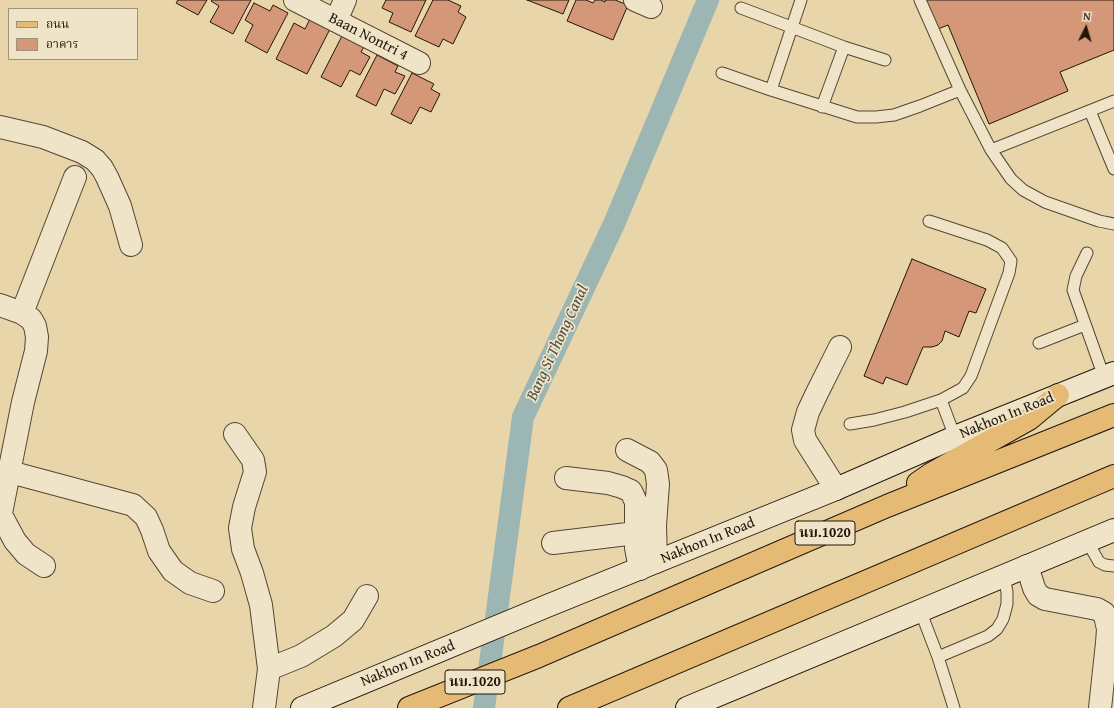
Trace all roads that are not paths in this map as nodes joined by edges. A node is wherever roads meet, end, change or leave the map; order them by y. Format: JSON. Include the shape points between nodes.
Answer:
{"nodes":[{"id":1,"x":295,"y":0,"type":"edge"},
{"id":2,"x":345,"y":0,"type":"edge"},
{"id":3,"x":801,"y":0,"type":"edge"},
{"id":4,"x":920,"y":0,"type":"edge"},
{"id":5,"x":741,"y":8,"type":"dead end"},
{"id":6,"x":336,"y":21,"type":"junction"},
{"id":7,"x":792,"y":26,"type":"junction"},
{"id":8,"x":844,"y":47,"type":"junction"},
{"id":9,"x":885,"y":60,"type":"dead end"},
{"id":10,"x":419,"y":63,"type":"dead end"},
{"id":11,"x":722,"y":73,"type":"dead end"},
{"id":12,"x":771,"y":90,"type":"junction"},
{"id":13,"x":960,"y":90,"type":"junction"},
{"id":14,"x":1114,"y":100,"type":"edge"},
{"id":15,"x":822,"y":107,"type":"junction"},
{"id":16,"x":1090,"y":111,"type":"junction"},
{"id":17,"x":0,"y":127,"type":"edge"},
{"id":18,"x":991,"y":150,"type":"junction"},
{"id":19,"x":1114,"y":169,"type":"edge"},
{"id":20,"x":76,"y":177,"type":"dead end"},
{"id":21,"x":929,"y":221,"type":"dead end"},
{"id":22,"x":1114,"y":224,"type":"edge"},
{"id":23,"x":131,"y":245,"type":"dead end"},
{"id":24,"x":1087,"y":253,"type":"dead end"},
{"id":25,"x":0,"y":305,"type":"edge"},
{"id":26,"x":27,"y":316,"type":"junction"},
{"id":27,"x":1085,"y":325,"type":"junction"},
{"id":28,"x":1039,"y":343,"type":"dead end"},
{"id":29,"x":840,"y":347,"type":"dead end"},
{"id":30,"x":1109,"y":375,"type":"edge"},
{"id":31,"x":1058,"y":395,"type":"junction"},
{"id":32,"x":941,"y":400,"type":"junction"},
{"id":33,"x":1114,"y":415,"type":"edge"},
{"id":34,"x":850,"y":424,"type":"dead end"},
{"id":35,"x":235,"y":434,"type":"dead end"},
{"id":36,"x":955,"y":437,"type":"junction"},
{"id":37,"x":627,"y":450,"type":"dead end"},
{"id":38,"x":10,"y":472,"type":"junction"},
{"id":39,"x":1114,"y":476,"type":"edge"},
{"id":40,"x":566,"y":478,"type":"dead end"},
{"id":41,"x":836,"y":489,"type":"junction"},
{"id":42,"x":887,"y":506,"type":"junction"},
{"id":43,"x":0,"y":517,"type":"edge"},
{"id":44,"x":1114,"y":530,"type":"edge"},
{"id":45,"x":636,"y":533,"type":"junction"},
{"id":46,"x":1087,"y":541,"type":"junction"},
{"id":47,"x":552,"y":543,"type":"dead end"},
{"id":48,"x":648,"y":565,"type":"junction"},
{"id":49,"x":44,"y":566,"type":"dead end"},
{"id":50,"x":1027,"y":566,"type":"junction"},
{"id":51,"x":1114,"y":566,"type":"edge"},
{"id":52,"x":1004,"y":576,"type":"junction"},
{"id":53,"x":213,"y":591,"type":"dead end"},
{"id":54,"x":367,"y":596,"type":"dead end"},
{"id":55,"x":920,"y":610,"type":"junction"},
{"id":56,"x":938,"y":657,"type":"junction"},
{"id":57,"x":269,"y":669,"type":"junction"},
{"id":58,"x":264,"y":708,"type":"edge"},
{"id":59,"x":302,"y":708,"type":"edge"},
{"id":60,"x":410,"y":708,"type":"edge"},
{"id":61,"x":569,"y":708,"type":"edge"},
{"id":62,"x":687,"y":708,"type":"edge"},
{"id":63,"x":954,"y":708,"type":"edge"},
{"id":64,"x":1100,"y":708,"type":"edge"}],
"edges":[{"from":1,"to":6,"type":"street","name":"Baan Nontri 4"},
{"from":2,"to":6,"type":"street"},
{"from":3,"to":7,"type":"lane"},
{"from":4,"to":13,"type":"lane"},
{"from":5,"to":7,"type":"lane"},
{"from":6,"to":10,"type":"street","name":"Baan Nontri 4"},
{"from":7,"to":8,"type":"lane"},
{"from":7,"to":12,"type":"lane"},
{"from":8,"to":9,"type":"lane"},
{"from":8,"to":15,"type":"lane"},
{"from":11,"to":12,"type":"lane"},
{"from":12,"to":15,"type":"lane"},
{"from":13,"to":15,"type":"lane","via":[[894,115],[857,117]]},
{"from":13,"to":18,"type":"lane"},
{"from":14,"to":16,"type":"lane"},
{"from":16,"to":18,"type":"lane"},
{"from":16,"to":19,"type":"lane"},
{"from":17,"to":23,"type":"street","via":[[43,137],[82,152],[95,160],[102,168],[117,199]]},
{"from":18,"to":22,"type":"lane","via":[[1022,190],[1045,202]]},
{"from":20,"to":26,"type":"street"},
{"from":21,"to":32,"type":"lane","via":[[987,240],[1002,248],[1011,261],[1009,273],[970,376],[963,388]]},
{"from":24,"to":27,"type":"lane","via":[[1076,276],[1073,290]]},
{"from":25,"to":26,"type":"street"},
{"from":26,"to":38,"type":"street","via":[[35,326],[36,351]]},
{"from":27,"to":28,"type":"lane"},
{"from":27,"to":30,"type":"lane"},
{"from":29,"to":41,"type":"street","via":[[808,412],[803,430],[805,440]]},
{"from":30,"to":31,"type":"street","name":"Nakhon In Road","number":"นบ.1020"},
{"from":31,"to":36,"type":"street","name":"Nakhon In Road","number":"นบ.1020"},
{"from":31,"to":42,"type":"main road","via":[[1029,419],[931,474]]},
{"from":32,"to":34,"type":"lane","via":[[874,420]]},
{"from":32,"to":36,"type":"lane"},
{"from":33,"to":42,"type":"main road","number":"นบ.1020"},
{"from":35,"to":57,"type":"street","via":[[253,460],[255,472],[240,528],[243,549],[261,605]]},
{"from":36,"to":41,"type":"street","name":"Nakhon In Road","number":"นบ.1020"},
{"from":37,"to":48,"type":"street","via":[[650,462],[656,470],[658,484],[655,525]]},
{"from":38,"to":43,"type":"street"},
{"from":38,"to":53,"type":"street","via":[[133,505],[146,517],[159,551],[172,571],[190,583]]},
{"from":39,"to":61,"type":"main road"},
{"from":40,"to":45,"type":"street","via":[[608,483],[631,491],[636,502]]},
{"from":41,"to":48,"type":"street","name":"Nakhon In Road","number":"นบ.1020"},
{"from":42,"to":60,"type":"main road","number":"นบ.1020","via":[[539,656]]},
{"from":43,"to":49,"type":"street","via":[[26,554]]},
{"from":44,"to":46,"type":"street"},
{"from":45,"to":47,"type":"street"},
{"from":45,"to":48,"type":"street","via":[[636,548]]},
{"from":46,"to":50,"type":"street"},
{"from":46,"to":51,"type":"lane","via":[[1099,562]]},
{"from":48,"to":59,"type":"street","name":"Nakhon In Road","number":"นบ.1020"},
{"from":50,"to":52,"type":"street"},
{"from":50,"to":64,"type":"street","via":[[1038,595],[1045,599],[1097,609],[1104,613],[1108,629]]},
{"from":52,"to":55,"type":"street"},
{"from":52,"to":56,"type":"lane","via":[[1007,604],[997,629],[988,636]]},
{"from":54,"to":57,"type":"street","via":[[353,620],[334,636],[301,656]]},
{"from":55,"to":56,"type":"lane"},
{"from":55,"to":62,"type":"street"},
{"from":56,"to":63,"type":"lane"},
{"from":57,"to":58,"type":"street"}]}
